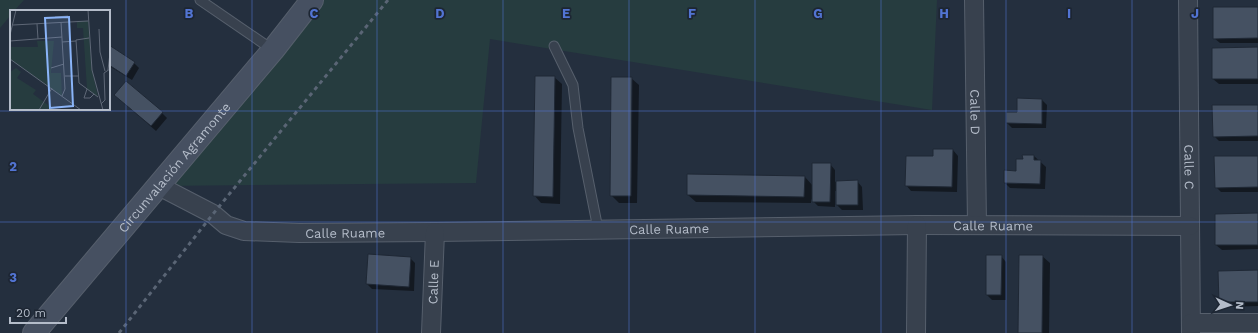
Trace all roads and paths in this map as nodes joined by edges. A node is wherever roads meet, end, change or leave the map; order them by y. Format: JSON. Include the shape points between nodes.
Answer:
{"nodes":[{"id":1,"x":200,"y":0,"type":"edge"},
{"id":2,"x":312,"y":0,"type":"edge"},
{"id":3,"x":974,"y":0,"type":"edge"},
{"id":4,"x":1188,"y":0,"type":"edge"},
{"id":5,"x":554,"y":46,"type":"dead end"},
{"id":6,"x":273,"y":50,"type":"junction"},
{"id":7,"x":159,"y":186,"type":"junction"},
{"id":8,"x":917,"y":225,"type":"junction"},
{"id":9,"x":977,"y":225,"type":"junction"},
{"id":10,"x":1190,"y":226,"type":"junction"},
{"id":11,"x":598,"y":229,"type":"junction"},
{"id":12,"x":436,"y":232,"type":"junction"},
{"id":13,"x":1258,"y":323,"type":"edge"},
{"id":14,"x":1191,"y":328,"type":"edge"},
{"id":15,"x":34,"y":333,"type":"edge"},
{"id":16,"x":431,"y":333,"type":"edge"},
{"id":17,"x":916,"y":333,"type":"edge"}],
"edges":[{"from":1,"to":6,"type":"lane"},
{"from":2,"to":6,"type":"main road","name":"Circunvalación Agramonte"},
{"from":3,"to":9,"type":"street","name":"Calle D"},
{"from":4,"to":10,"type":"street","name":"Calle C"},
{"from":5,"to":11,"type":"lane","via":[[573,85],[578,128]]},
{"from":6,"to":7,"type":"main road","name":"Circunvalación Agramonte"},
{"from":7,"to":12,"type":"street","name":"Calle Ruame","via":[[212,214],[226,225],[244,231]]},
{"from":7,"to":15,"type":"main road","name":"Circunvalación Agramonte"},
{"from":8,"to":9,"type":"street","name":"Calle Ruame"},
{"from":8,"to":11,"type":"street","name":"Calle Ruame"},
{"from":8,"to":17,"type":"street"},
{"from":9,"to":10,"type":"street","name":"Calle Ruame"},
{"from":10,"to":14,"type":"street","name":"Calle C"},
{"from":11,"to":12,"type":"street","name":"Calle Ruame"},
{"from":12,"to":16,"type":"street","name":"Calle E"},
{"from":13,"to":14,"type":"street"}]}
